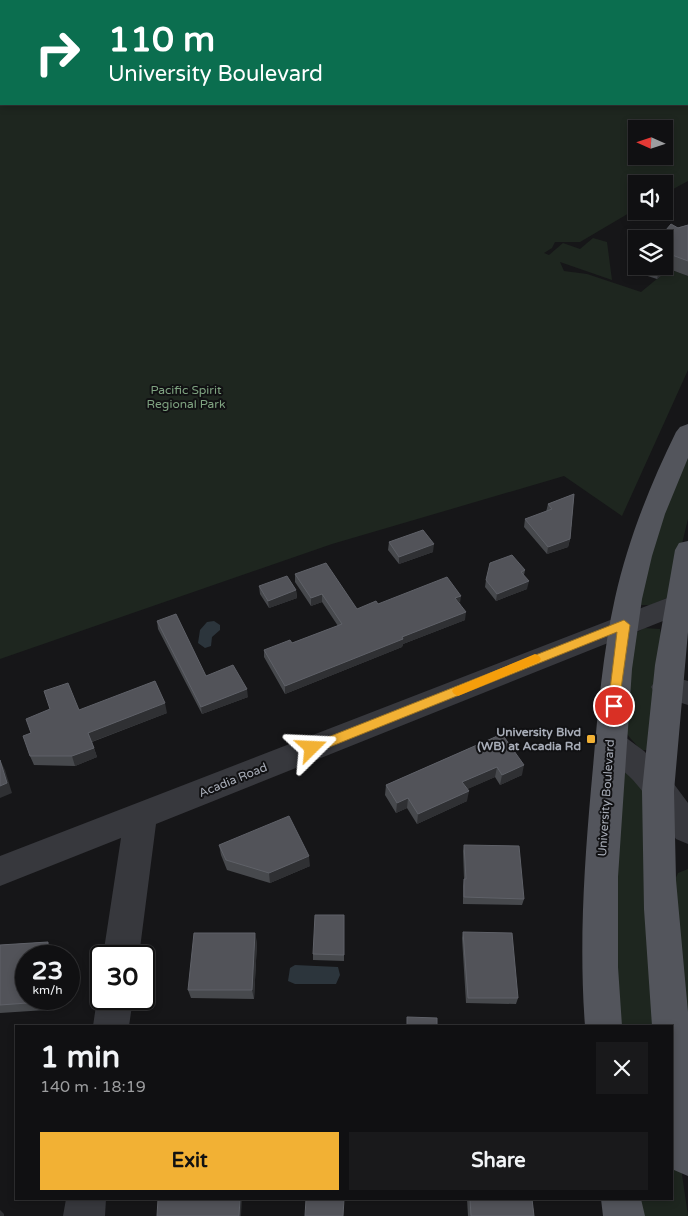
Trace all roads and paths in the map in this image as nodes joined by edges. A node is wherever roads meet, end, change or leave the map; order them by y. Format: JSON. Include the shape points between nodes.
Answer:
{"nodes":[{"id":1,"x":688,"y":432,"type":"edge"},
{"id":2,"x":688,"y":550,"type":"edge"},
{"id":3,"x":682,"y":603,"type":"edge"},
{"id":4,"x":624,"y":625,"type":"junction"},
{"id":5,"x":677,"y":690,"type":"edge"},
{"id":6,"x":610,"y":743,"type":"junction"},
{"id":7,"x":658,"y":790,"type":"junction"},
{"id":8,"x":141,"y":816,"type":"junction"},
{"id":9,"x":688,"y":829,"type":"edge"},
{"id":10,"x":0,"y":871,"type":"edge"},
{"id":11,"x":123,"y":945,"type":"edge"},
{"id":12,"x":113,"y":1010,"type":"edge"},
{"id":13,"x":111,"y":1025,"type":"edge"},
{"id":14,"x":603,"y":1025,"type":"edge"},
{"id":15,"x":671,"y":1025,"type":"edge"},
{"id":16,"x":673,"y":1042,"type":"edge"},
{"id":17,"x":688,"y":1156,"type":"edge"},
{"id":18,"x":86,"y":1200,"type":"edge"},
{"id":19,"x":621,"y":1200,"type":"edge"},
{"id":20,"x":84,"y":1216,"type":"edge"},
{"id":21,"x":624,"y":1216,"type":"edge"}],
"edges":[{"from":1,"to":4,"type":"main road","name":"University Boulevard","via":[[649,526],[628,598]]},
{"from":2,"to":3,"type":"main road"},
{"from":3,"to":4,"type":"street","name":"Acadia Road"},
{"from":3,"to":5,"type":"main road"},
{"from":4,"to":6,"type":"main road","name":"University Boulevard"},
{"from":4,"to":8,"type":"street","name":"Acadia Road"},
{"from":5,"to":7,"type":"main road"},
{"from":6,"to":7,"type":"street","via":[[621,749]]},
{"from":6,"to":14,"type":"main road","name":"University Boulevard","via":[[600,905]]},
{"from":7,"to":9,"type":"street"},
{"from":7,"to":15,"type":"main road"},
{"from":8,"to":10,"type":"street","name":"Acadia Road"},
{"from":8,"to":11,"type":"street"},
{"from":12,"to":13,"type":"street"},
{"from":16,"to":17,"type":"main road"},
{"from":18,"to":20,"type":"street"},
{"from":19,"to":21,"type":"main road"}]}
